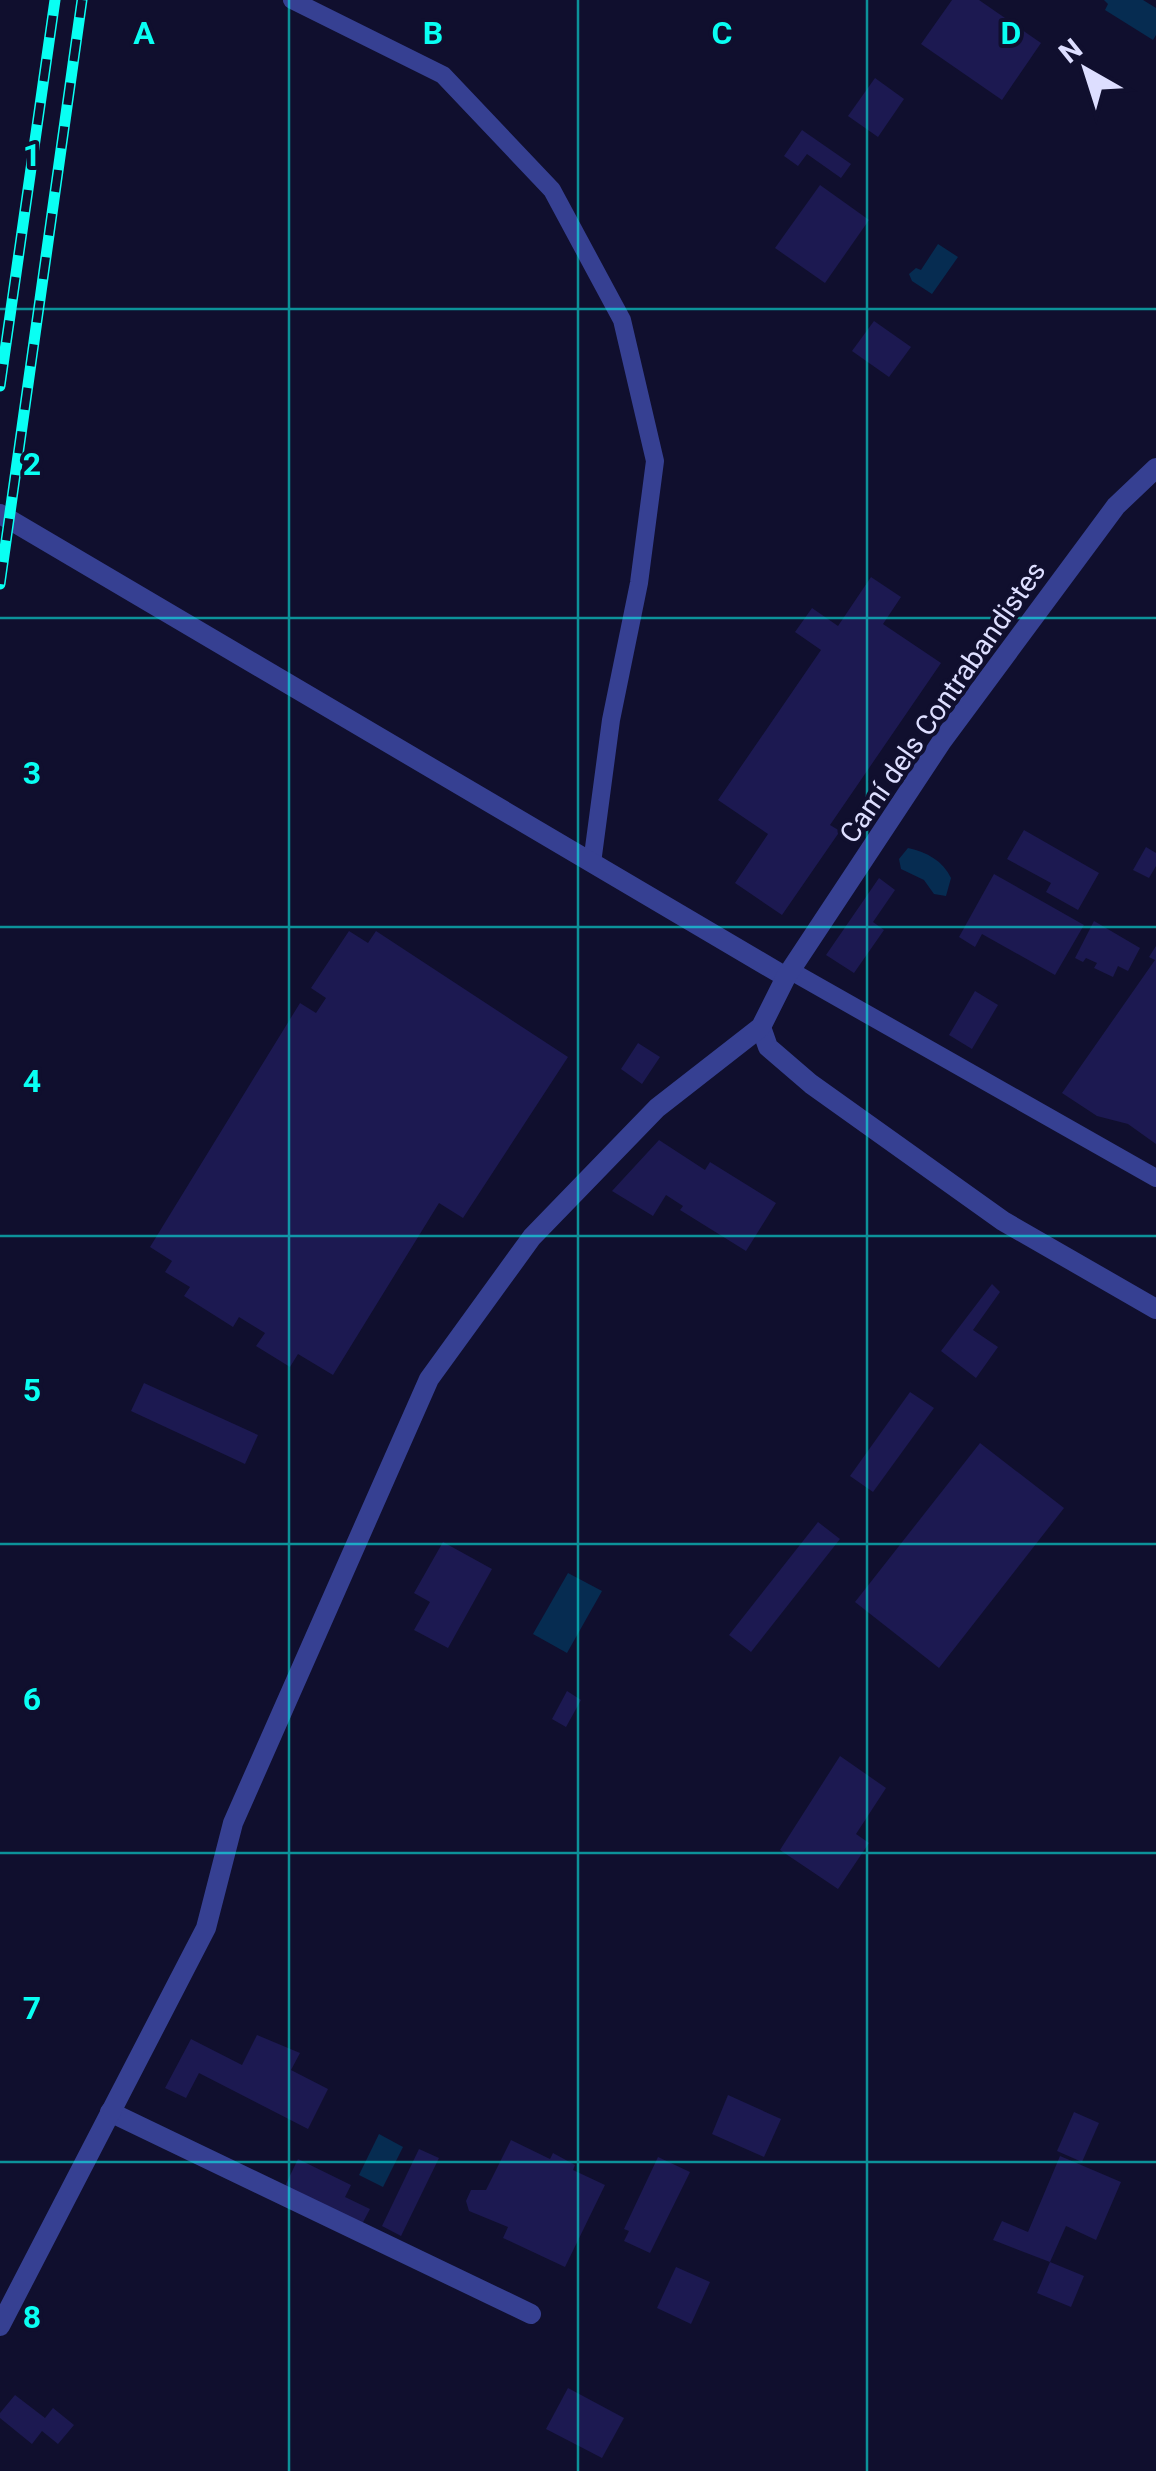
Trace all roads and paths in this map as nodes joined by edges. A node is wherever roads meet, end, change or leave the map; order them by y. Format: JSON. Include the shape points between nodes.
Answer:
{"nodes":[{"id":1,"x":292,"y":0,"type":"edge"},
{"id":2,"x":1156,"y":468,"type":"edge"},
{"id":3,"x":0,"y":514,"type":"edge"},
{"id":4,"x":592,"y":863,"type":"junction"},
{"id":5,"x":788,"y":974,"type":"junction"},
{"id":6,"x":761,"y":1027,"type":"junction"},
{"id":7,"x":1156,"y":1178,"type":"edge"},
{"id":8,"x":1156,"y":1309,"type":"edge"},
{"id":9,"x":110,"y":2112,"type":"junction"},
{"id":10,"x":531,"y":2314,"type":"dead end"},
{"id":11,"x":0,"y":2326,"type":"edge"}],
"edges":[{"from":1,"to":4,"type":"lane","via":[[443,75],[552,190],[622,320],[654,461]]},
{"from":2,"to":5,"type":"street","name":"Camí dels Contrabandistes","via":[[1116,506],[942,741]]},
{"from":3,"to":4,"type":"street"},
{"from":4,"to":5,"type":"street"},
{"from":5,"to":6,"type":"street","name":"Camí dels Contrabandistes"},
{"from":5,"to":7,"type":"lane"},
{"from":6,"to":8,"type":"street","via":[[768,1047],[811,1084],[1004,1221]]},
{"from":6,"to":9,"type":"street","via":[[657,1108],[532,1237],[429,1380],[233,1823],[206,1928]]},
{"from":9,"to":10,"type":"street"},
{"from":9,"to":11,"type":"street"}]}
